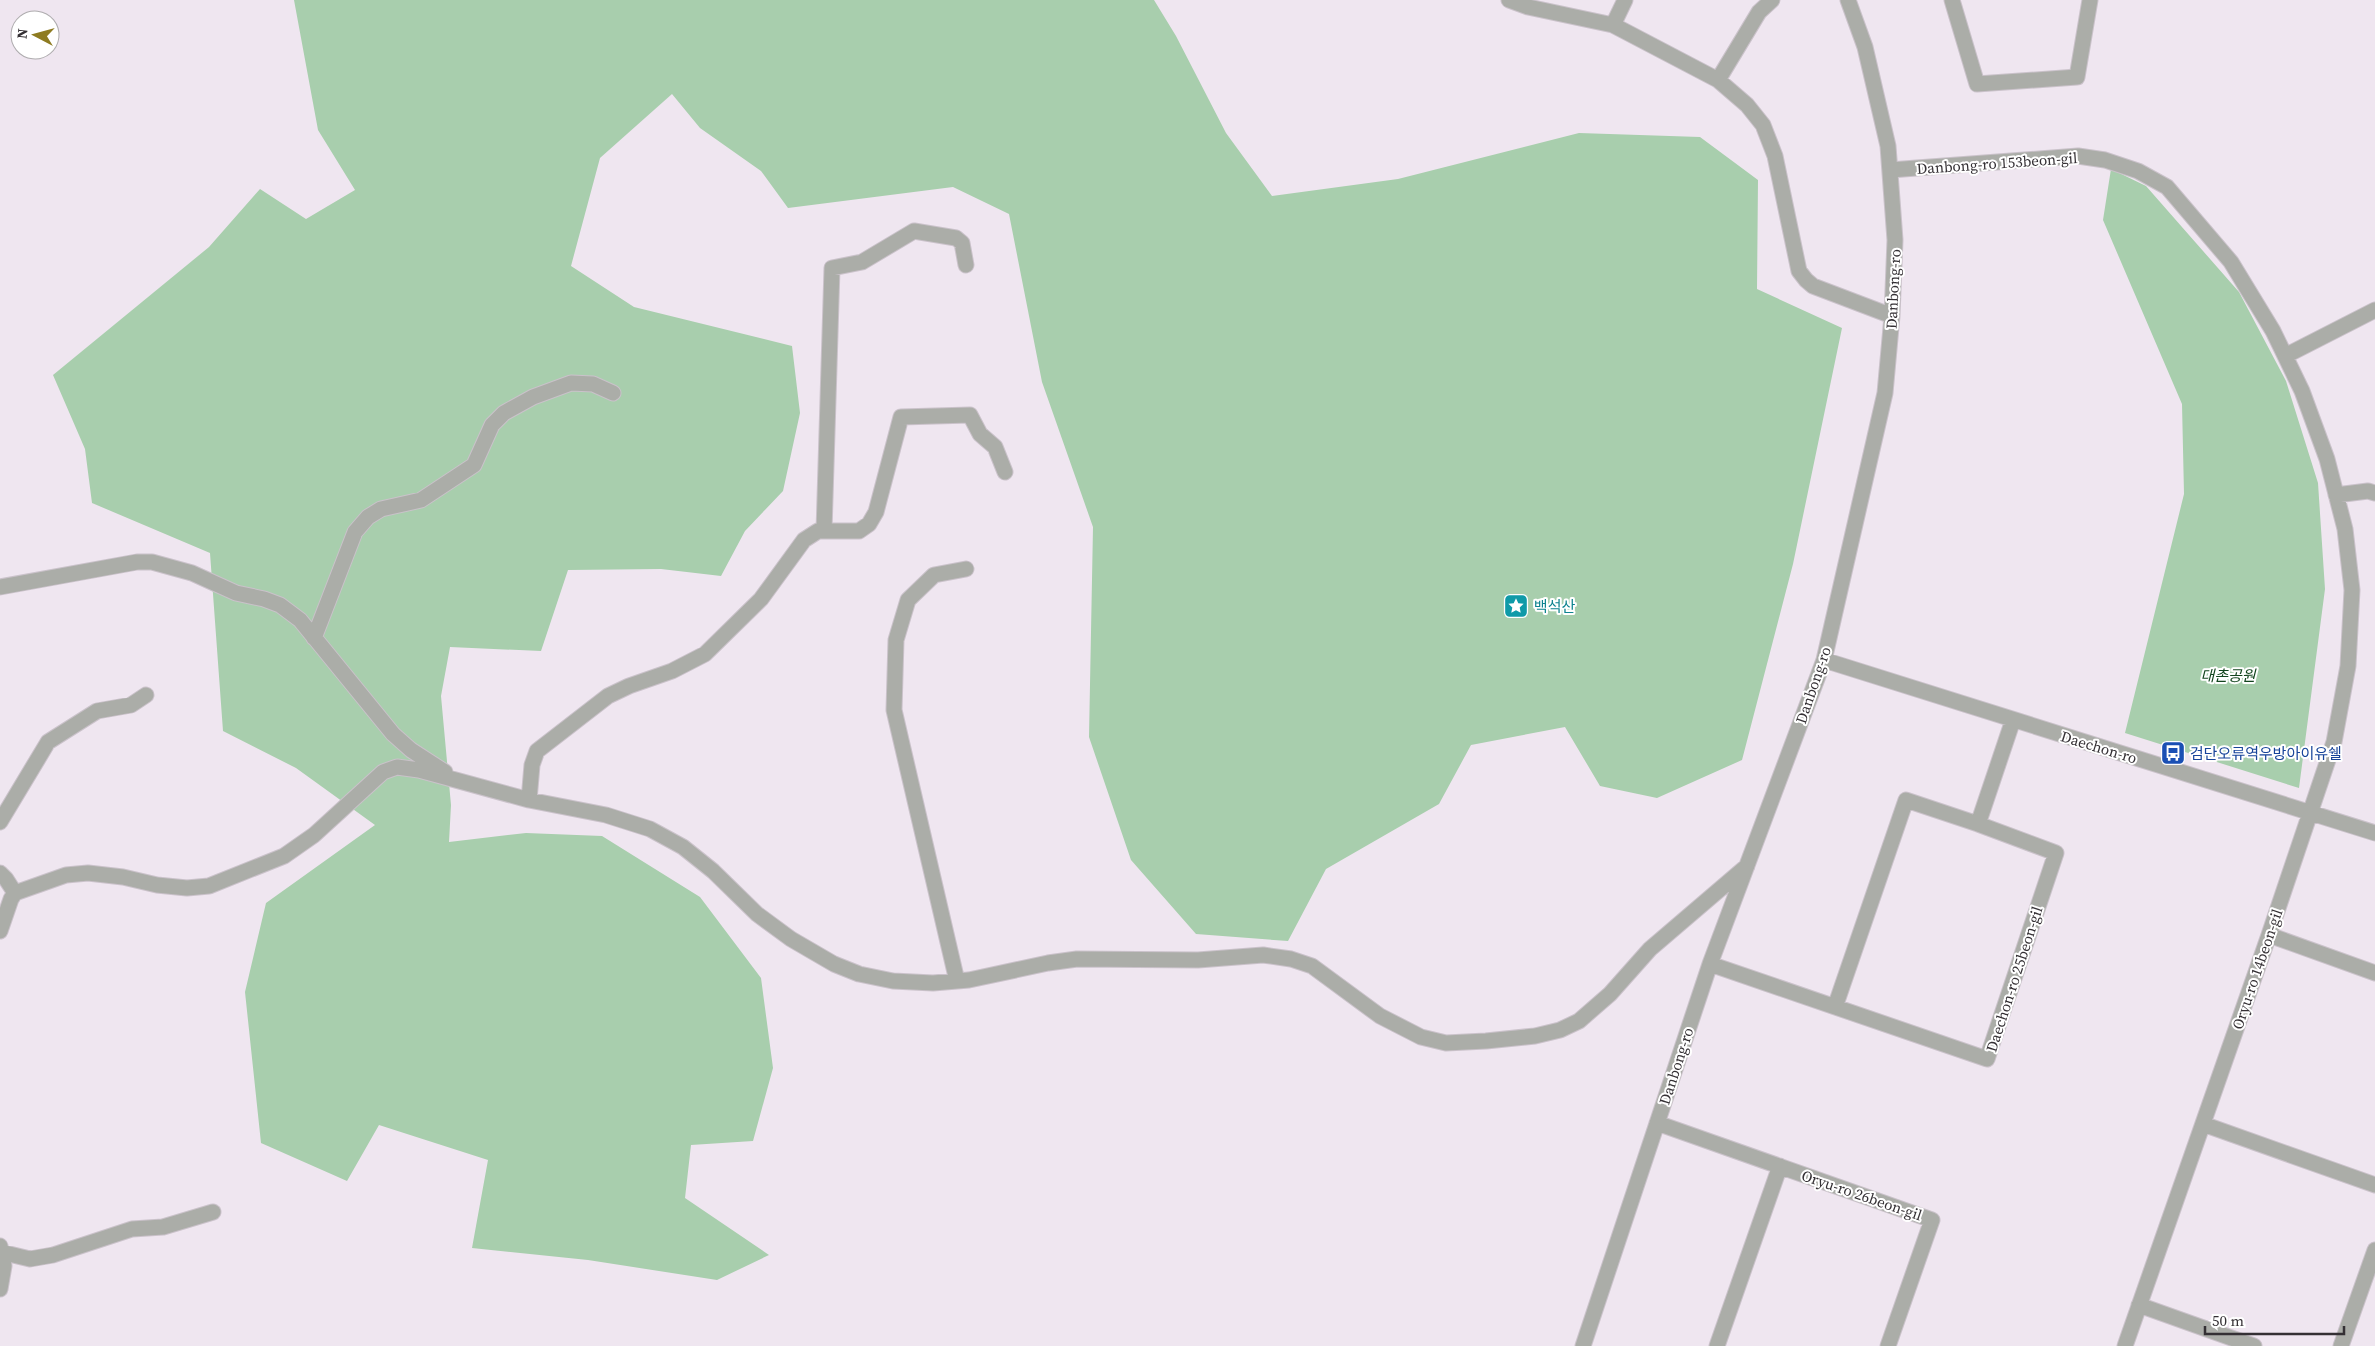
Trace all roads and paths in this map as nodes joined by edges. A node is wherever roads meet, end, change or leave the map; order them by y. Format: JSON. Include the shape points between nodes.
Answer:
{"nodes":[{"id":1,"x":1509,"y":0,"type":"edge"},
{"id":2,"x":1625,"y":0,"type":"edge"},
{"id":3,"x":1772,"y":0,"type":"edge"},
{"id":4,"x":1848,"y":0,"type":"edge"},
{"id":5,"x":1952,"y":0,"type":"edge"},
{"id":6,"x":2090,"y":0,"type":"edge"},
{"id":7,"x":1613,"y":25,"type":"junction"},
{"id":8,"x":1718,"y":80,"type":"junction"},
{"id":9,"x":1890,"y":170,"type":"junction"},
{"id":10,"x":966,"y":265,"type":"dead end"},
{"id":11,"x":2375,"y":310,"type":"edge"},
{"id":12,"x":1892,"y":316,"type":"junction"},
{"id":13,"x":2285,"y":356,"type":"junction"},
{"id":14,"x":613,"y":393,"type":"dead end"},
{"id":15,"x":1005,"y":472,"type":"dead end"},
{"id":16,"x":2375,"y":493,"type":"edge"},
{"id":17,"x":2336,"y":495,"type":"junction"},
{"id":18,"x":824,"y":531,"type":"junction"},
{"id":19,"x":966,"y":569,"type":"dead end"},
{"id":20,"x":0,"y":587,"type":"edge"},
{"id":21,"x":314,"y":638,"type":"junction"},
{"id":22,"x":1824,"y":660,"type":"junction"},
{"id":23,"x":146,"y":695,"type":"dead end"},
{"id":24,"x":2013,"y":720,"type":"junction"},
{"id":25,"x":456,"y":780,"type":"junction"},
{"id":26,"x":528,"y":800,"type":"junction"},
{"id":27,"x":2310,"y":813,"type":"junction"},
{"id":28,"x":0,"y":822,"type":"edge"},
{"id":29,"x":1978,"y":824,"type":"junction"},
{"id":30,"x":2375,"y":833,"type":"edge"},
{"id":31,"x":1747,"y":866,"type":"junction"},
{"id":32,"x":0,"y":873,"type":"edge"},
{"id":33,"x":15,"y":893,"type":"junction"},
{"id":34,"x":0,"y":931,"type":"edge"},
{"id":35,"x":2269,"y":935,"type":"junction"},
{"id":36,"x":1710,"y":964,"type":"junction"},
{"id":37,"x":2375,"y":974,"type":"edge"},
{"id":38,"x":957,"y":981,"type":"junction"},
{"id":39,"x":1834,"y":1007,"type":"junction"},
{"id":40,"x":1657,"y":1123,"type":"junction"},
{"id":41,"x":2203,"y":1124,"type":"junction"},
{"id":42,"x":1780,"y":1166,"type":"junction"},
{"id":43,"x":2375,"y":1186,"type":"edge"},
{"id":44,"x":214,"y":1212,"type":"dead end"},
{"id":45,"x":1,"y":1249,"type":"edge"},
{"id":46,"x":2375,"y":1250,"type":"edge"},
{"id":47,"x":0,"y":1289,"type":"edge"},
{"id":48,"x":2139,"y":1304,"type":"junction"},
{"id":49,"x":1583,"y":1346,"type":"edge"},
{"id":50,"x":1717,"y":1346,"type":"edge"},
{"id":51,"x":1888,"y":1346,"type":"edge"},
{"id":52,"x":2125,"y":1346,"type":"edge"},
{"id":53,"x":2254,"y":1346,"type":"edge"},
{"id":54,"x":2341,"y":1346,"type":"edge"}],
"edges":[{"from":1,"to":7,"type":"street","via":[[1528,8]]},
{"from":2,"to":7,"type":"street"},
{"from":3,"to":8,"type":"street","via":[[1760,12]]},
{"from":4,"to":9,"type":"street","name":"Danbong-ro","via":[[1866,47],[1888,146]]},
{"from":5,"to":6,"type":"street","via":[[1977,84],[2077,77]]},
{"from":7,"to":8,"type":"street"},
{"from":8,"to":12,"type":"street","via":[[1747,105],[1763,125],[1775,156],[1799,270],[1806,280],[1813,286]]},
{"from":9,"to":12,"type":"street","name":"Danbong-ro","via":[[1895,240]]},
{"from":9,"to":13,"type":"street","name":"Danbong-ro 153beon-gil","via":[[2078,156],[2105,160],[2138,171],[2167,187],[2231,262]]},
{"from":10,"to":18,"type":"street","via":[[962,243],[956,238],[914,231],[862,262],[832,268]]},
{"from":11,"to":13,"type":"street"},
{"from":12,"to":22,"type":"street","name":"Danbong-ro","via":[[1885,393]]},
{"from":13,"to":17,"type":"street","name":"Danbong-ro 153beon-gil","via":[[2305,399]]},
{"from":14,"to":21,"type":"street","via":[[593,384],[571,382],[533,397],[504,413],[492,426],[474,465],[421,500],[381,508],[368,517],[355,532]]},
{"from":15,"to":18,"type":"street","via":[[995,447],[980,434],[970,415],[901,418],[876,512],[869,524],[859,531]]},
{"from":16,"to":17,"type":"street"},
{"from":17,"to":27,"type":"street","name":"Danbong-ro 153beon-gil","via":[[2352,590],[2348,666],[2334,742]]},
{"from":18,"to":26,"type":"street","via":[[804,540],[761,599],[705,654],[608,696],[538,750],[532,765]]},
{"from":19,"to":38,"type":"street","via":[[934,575],[908,600],[896,640],[894,710]]},
{"from":20,"to":21,"type":"street","via":[[152,562],[192,573],[236,593],[280,606],[300,620]]},
{"from":21,"to":25,"type":"street","via":[[392,734]]},
{"from":22,"to":24,"type":"street","name":"Daechon-ro"},
{"from":22,"to":31,"type":"street","name":"Danbong-ro"},
{"from":23,"to":28,"type":"street","via":[[131,705],[97,712],[48,742]]},
{"from":24,"to":27,"type":"street","name":"Daechon-ro"},
{"from":24,"to":29,"type":"street"},
{"from":25,"to":26,"type":"street"},
{"from":25,"to":33,"type":"street","via":[[419,770],[397,768],[383,772],[314,835],[284,856],[209,886],[157,885],[88,873],[66,875]]},
{"from":26,"to":38,"type":"street","via":[[650,829],[683,847],[791,940],[834,964],[859,974],[893,981]]},
{"from":27,"to":30,"type":"street","name":"Daechon-ro"},
{"from":27,"to":35,"type":"street","name":"Oryu-ro 14beon-gil"},
{"from":29,"to":39,"type":"street","name":"Daechon-ro 25beon-gil","via":[[1906,800]]},
{"from":29,"to":39,"type":"street","name":"Daechon-ro 25beon-gil","via":[[2056,853],[1987,1059]]},
{"from":31,"to":36,"type":"street","name":"Danbong-ro"},
{"from":31,"to":38,"type":"street","via":[[1650,949],[1610,994],[1579,1021],[1535,1036],[1446,1043],[1421,1037],[1380,1016],[1312,966],[1263,955],[1198,960],[1077,959]]},
{"from":32,"to":33,"type":"street"},
{"from":33,"to":34,"type":"street"},
{"from":35,"to":37,"type":"street"},
{"from":35,"to":41,"type":"street","name":"Oryu-ro 14beon-gil"},
{"from":36,"to":39,"type":"street","name":"Daechon-ro 25beon-gil"},
{"from":36,"to":40,"type":"street","name":"Danbong-ro"},
{"from":40,"to":42,"type":"street","name":"Oryu-ro 26beon-gil"},
{"from":40,"to":49,"type":"street","name":"Danbong-ro"},
{"from":41,"to":43,"type":"street"},
{"from":41,"to":48,"type":"street","name":"Oryu-ro 14beon-gil"},
{"from":42,"to":50,"type":"street"},
{"from":42,"to":51,"type":"street","name":"Oryu-ro 26beon-gil","via":[[1932,1220]]},
{"from":44,"to":45,"type":"street","via":[[163,1227],[132,1229],[53,1255],[30,1259]]},
{"from":45,"to":47,"type":"street","via":[[4,1266]]},
{"from":46,"to":54,"type":"street"},
{"from":48,"to":52,"type":"street","name":"Oryu-ro 14beon-gil"},
{"from":48,"to":53,"type":"street"}]}
